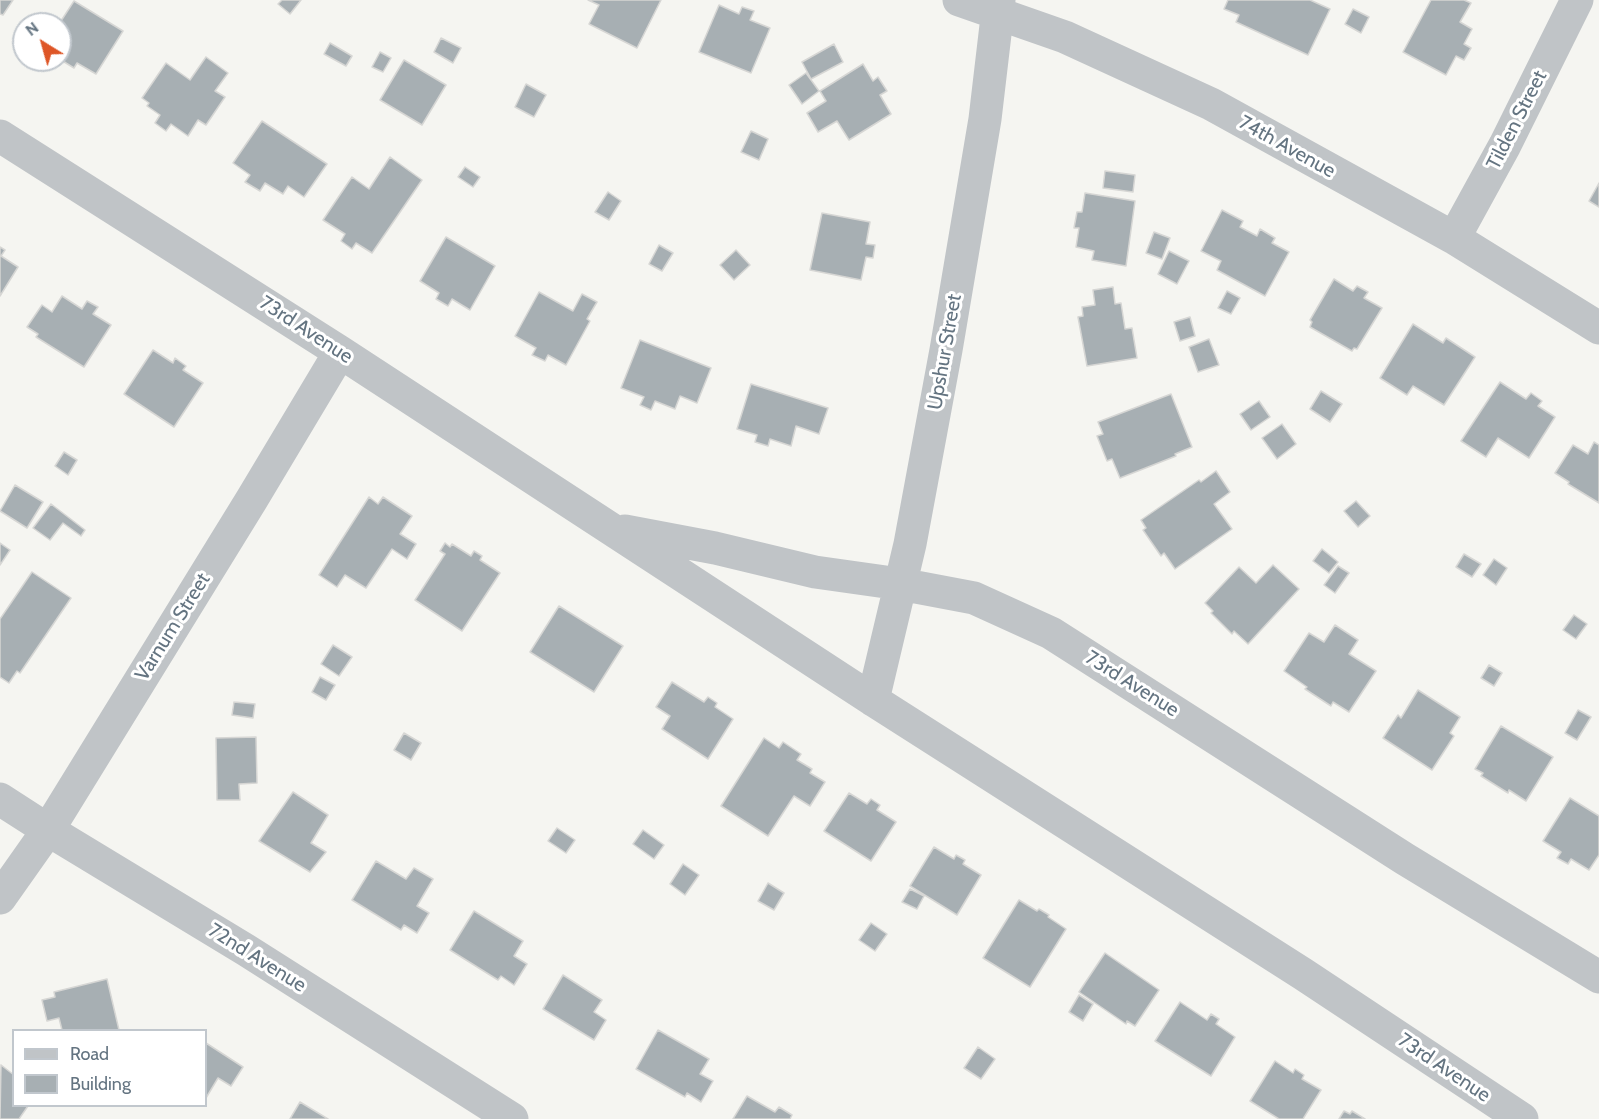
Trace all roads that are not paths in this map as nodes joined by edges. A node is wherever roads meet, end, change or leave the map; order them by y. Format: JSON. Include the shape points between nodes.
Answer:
{"nodes":[{"id":1,"x":959,"y":0,"type":"edge"},
{"id":2,"x":1577,"y":0,"type":"edge"},
{"id":3,"x":998,"y":7,"type":"edge"},
{"id":4,"x":0,"y":135,"type":"edge"},
{"id":5,"x":1454,"y":238,"type":"junction"},
{"id":6,"x":1599,"y":328,"type":"edge"},
{"id":7,"x":340,"y":352,"type":"junction"},
{"id":8,"x":610,"y":528,"type":"junction"},
{"id":9,"x":900,"y":584,"type":"junction"},
{"id":10,"x":873,"y":700,"type":"junction"},
{"id":11,"x":0,"y":799,"type":"edge"},
{"id":12,"x":48,"y":830,"type":"junction"},
{"id":13,"x":0,"y":898,"type":"edge"},
{"id":14,"x":1599,"y":976,"type":"edge"},
{"id":15,"x":512,"y":1119,"type":"edge"},
{"id":16,"x":1522,"y":1119,"type":"edge"}],
"edges":[{"from":1,"to":3,"type":"street","name":"74th Avenue"},
{"from":2,"to":5,"type":"street","name":"Tilden Street"},
{"from":3,"to":5,"type":"street","name":"74th Avenue","via":[[1211,104]]},
{"from":3,"to":9,"type":"street","name":"Upshur Street","via":[[985,119],[938,396]]},
{"from":4,"to":7,"type":"street","name":"73rd Avenue"},
{"from":5,"to":6,"type":"street","name":"74th Avenue"},
{"from":7,"to":8,"type":"street","name":"73rd Avenue"},
{"from":7,"to":12,"type":"street","name":"Varnum Street"},
{"from":8,"to":9,"type":"street","name":"73rd Avenue","via":[[815,572]]},
{"from":8,"to":10,"type":"street","name":"73rd Avenue"},
{"from":9,"to":10,"type":"street","name":"Upshur Street"},
{"from":9,"to":14,"type":"street","name":"73rd Avenue","via":[[974,598],[1051,633],[1405,859]]},
{"from":10,"to":16,"type":"street","name":"73rd Avenue","via":[[1303,974]]},
{"from":11,"to":12,"type":"street","name":"72nd Avenue"},
{"from":12,"to":13,"type":"street","name":"Varnum Street"},
{"from":12,"to":15,"type":"street","name":"72nd Avenue"}]}
